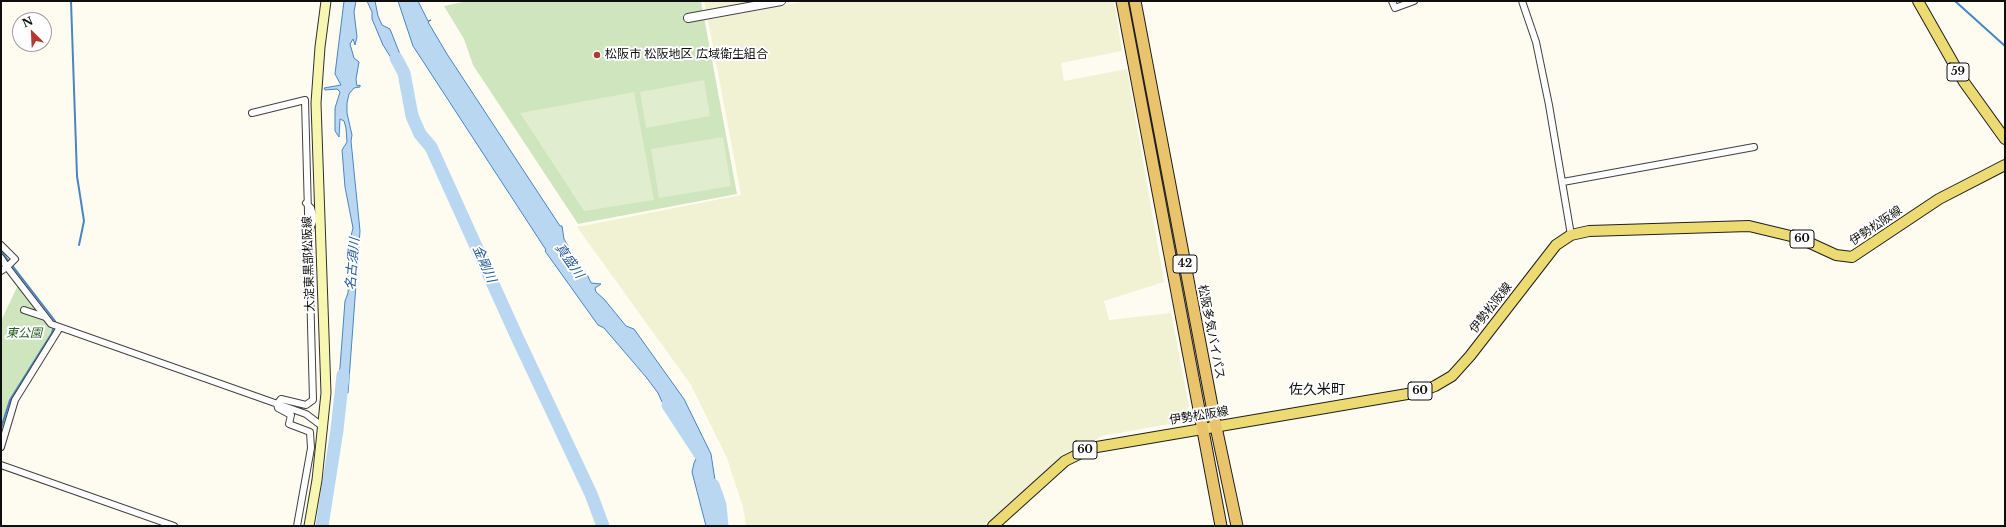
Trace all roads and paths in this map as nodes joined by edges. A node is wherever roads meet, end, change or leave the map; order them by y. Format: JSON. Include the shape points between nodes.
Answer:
{"nodes":[{"id":1,"x":326,"y":1,"type":"edge"},
{"id":2,"x":781,"y":1,"type":"edge"},
{"id":3,"x":1122,"y":1,"type":"edge"},
{"id":4,"x":1135,"y":1,"type":"edge"},
{"id":5,"x":1392,"y":1,"type":"edge"},
{"id":6,"x":1414,"y":1,"type":"edge"},
{"id":7,"x":1522,"y":1,"type":"edge"},
{"id":8,"x":1918,"y":1,"type":"edge"},
{"id":9,"x":688,"y":18,"type":"dead end"},
{"id":10,"x":252,"y":113,"type":"dead end"},
{"id":11,"x":2005,"y":139,"type":"edge"},
{"id":12,"x":1754,"y":147,"type":"dead end"},
{"id":13,"x":2005,"y":165,"type":"edge"},
{"id":14,"x":1563,"y":182,"type":"junction"},
{"id":15,"x":306,"y":203,"type":"junction"},
{"id":16,"x":317,"y":219,"type":"junction"},
{"id":17,"x":308,"y":234,"type":"junction"},
{"id":18,"x":1571,"y":235,"type":"junction"},
{"id":19,"x":1,"y":245,"type":"edge"},
{"id":20,"x":1,"y":258,"type":"edge"},
{"id":21,"x":8,"y":266,"type":"junction"},
{"id":22,"x":1,"y":271,"type":"edge"},
{"id":23,"x":24,"y":310,"type":"dead end"},
{"id":24,"x":45,"y":317,"type":"junction"},
{"id":25,"x":59,"y":328,"type":"junction"},
{"id":26,"x":277,"y":404,"type":"junction"},
{"id":27,"x":322,"y":426,"type":"junction"},
{"id":28,"x":1216,"y":427,"type":"junction"},
{"id":29,"x":1202,"y":429,"type":"junction"},
{"id":30,"x":1,"y":447,"type":"edge"},
{"id":31,"x":1,"y":465,"type":"edge"},
{"id":32,"x":174,"y":526,"type":"edge"},
{"id":33,"x":297,"y":526,"type":"edge"},
{"id":34,"x":309,"y":526,"type":"edge"},
{"id":35,"x":993,"y":526,"type":"edge"},
{"id":36,"x":1222,"y":526,"type":"edge"},
{"id":37,"x":1237,"y":526,"type":"edge"}],
"edges":[{"from":1,"to":16,"type":"main road","name":"大淀東黒部松阪線","via":[[316,103]]},
{"from":2,"to":9,"type":"street"},
{"from":3,"to":29,"type":"highway","number":"42"},
{"from":4,"to":28,"type":"highway","name":"松阪多気バイパス","number":"42"},
{"from":5,"to":6,"type":"street","via":[[1395,8]]},
{"from":7,"to":14,"type":"street","via":[[1536,42]]},
{"from":8,"to":11,"type":"main road","number":"59","via":[[1964,82]]},
{"from":10,"to":15,"type":"street","via":[[305,100]]},
{"from":12,"to":14,"type":"street"},
{"from":13,"to":18,"type":"main road","name":"伊勢松阪線","number":"60","via":[[1939,199],[1852,257],[1836,255],[1799,238],[1749,226],[1589,232]]},
{"from":14,"to":18,"type":"street"},
{"from":15,"to":16,"type":"street"},
{"from":15,"to":17,"type":"street"},
{"from":16,"to":17,"type":"street"},
{"from":16,"to":27,"type":"main road","name":"大淀東黒部松阪線","via":[[326,393]]},
{"from":17,"to":26,"type":"street","via":[[313,400],[306,406],[281,399]]},
{"from":18,"to":28,"type":"main road","name":"伊勢松阪線","number":"60","via":[[1556,245],[1452,376],[1434,386],[1419,392]]},
{"from":19,"to":21,"type":"street","via":[[14,260]]},
{"from":20,"to":21,"type":"street"},
{"from":21,"to":22,"type":"street"},
{"from":21,"to":24,"type":"street"},
{"from":23,"to":24,"type":"street"},
{"from":24,"to":25,"type":"street"},
{"from":25,"to":26,"type":"street"},
{"from":25,"to":30,"type":"street","via":[[15,400]]},
{"from":26,"to":27,"type":"street","via":[[306,414]]},
{"from":26,"to":33,"type":"street","via":[[278,408],[291,415],[289,424],[310,432],[311,448]]},
{"from":27,"to":34,"type":"main road","name":"大淀東黒部松阪線","via":[[317,480]]},
{"from":28,"to":29,"type":"main road","name":"伊勢松阪線","number":"60"},
{"from":28,"to":37,"type":"highway","name":"松阪多気バイパス","number":"42"},
{"from":29,"to":35,"type":"main road","name":"伊勢松阪線","number":"60","via":[[1103,445],[1078,453],[1062,464]]},
{"from":29,"to":36,"type":"highway","number":"42"},
{"from":31,"to":32,"type":"street"}]}
